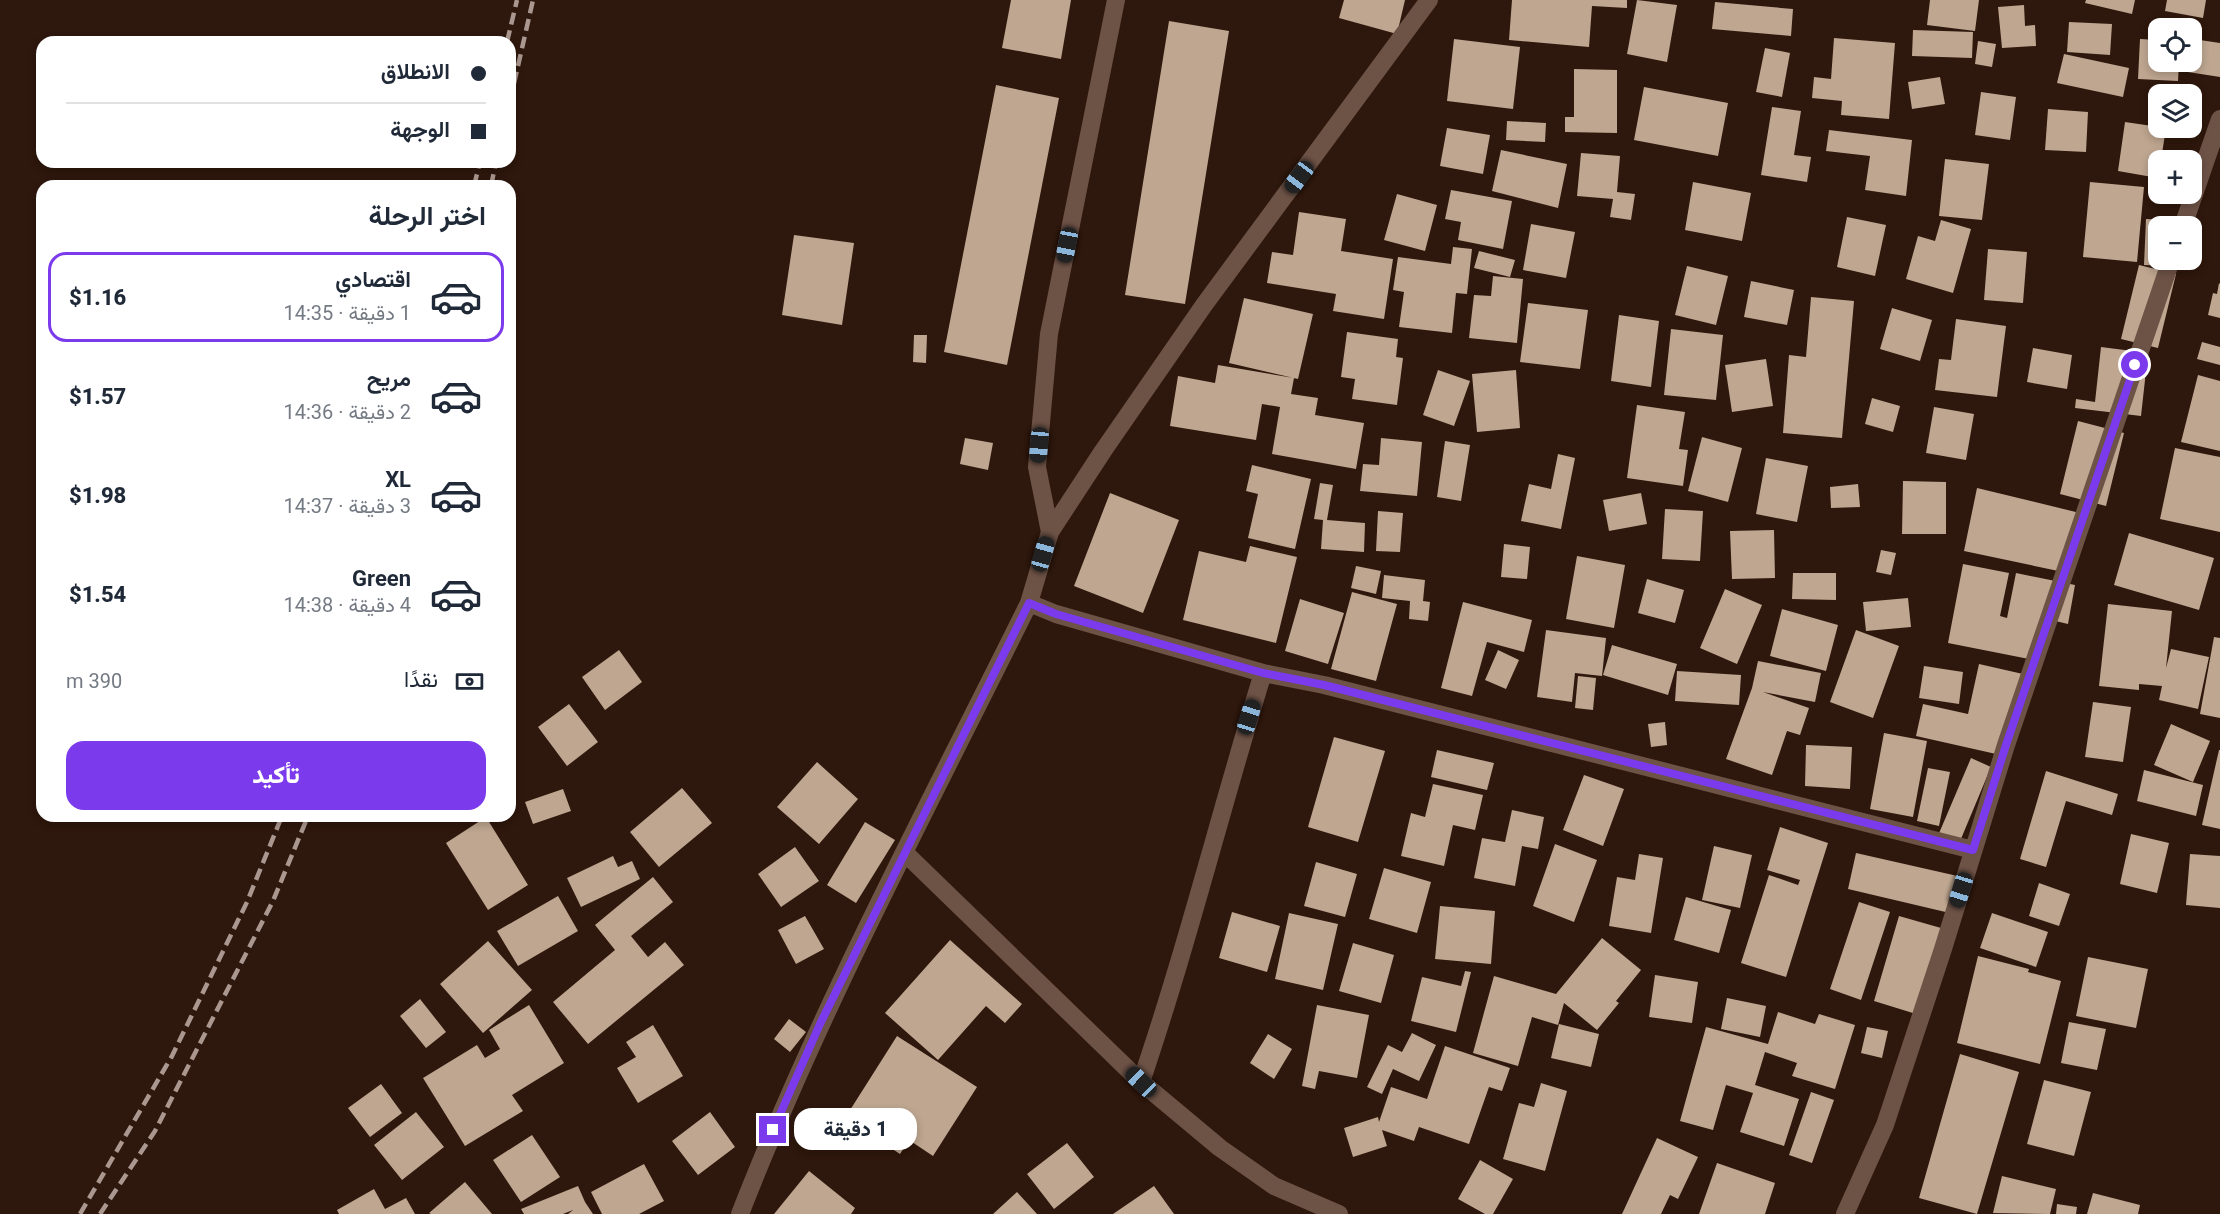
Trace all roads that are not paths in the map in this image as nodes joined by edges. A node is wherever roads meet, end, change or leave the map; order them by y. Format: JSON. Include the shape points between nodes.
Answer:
{"nodes":[{"id":1,"x":1116,"y":0,"type":"edge"},
{"id":2,"x":1429,"y":0,"type":"edge"},
{"id":3,"x":2220,"y":119,"type":"edge"},
{"id":4,"x":2186,"y":216,"type":"edge"},
{"id":5,"x":2168,"y":270,"type":"edge"},
{"id":6,"x":1050,"y":532,"type":"junction"},
{"id":7,"x":1029,"y":603,"type":"junction"},
{"id":8,"x":1263,"y":673,"type":"junction"},
{"id":9,"x":1973,"y":850,"type":"junction"},
{"id":10,"x":905,"y":853,"type":"junction"},
{"id":11,"x":1141,"y":1082,"type":"junction"},
{"id":12,"x":740,"y":1214,"type":"edge"},
{"id":13,"x":1339,"y":1214,"type":"edge"},
{"id":14,"x":1845,"y":1214,"type":"edge"}],
"edges":[{"from":1,"to":6,"type":"street","via":[[1049,334],[1037,467]]},
{"from":2,"to":6,"type":"street","via":[[1204,305]]},
{"from":3,"to":4,"type":"street"},
{"from":5,"to":9,"type":"street"},
{"from":6,"to":7,"type":"street"},
{"from":7,"to":8,"type":"street"},
{"from":7,"to":10,"type":"street"},
{"from":8,"to":9,"type":"street","via":[[1324,685]]},
{"from":8,"to":11,"type":"street","via":[[1228,784],[1172,990]]},
{"from":9,"to":14,"type":"street","via":[[1885,1125]]},
{"from":10,"to":11,"type":"street"},
{"from":10,"to":12,"type":"street","via":[[820,1024]]},
{"from":11,"to":13,"type":"street","via":[[1220,1148],[1274,1186]]}]}
